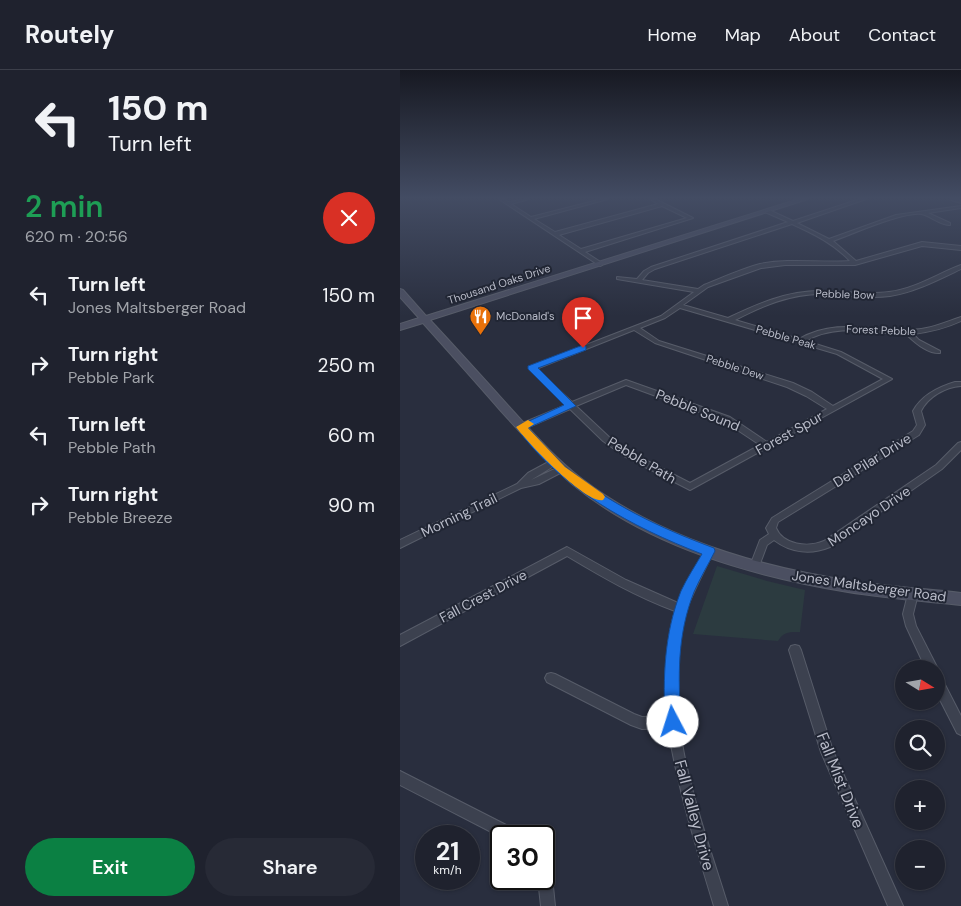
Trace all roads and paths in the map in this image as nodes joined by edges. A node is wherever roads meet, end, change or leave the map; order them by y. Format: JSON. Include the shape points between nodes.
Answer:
{"nodes":[{"id":1,"x":561,"y":238,"type":"edge"},
{"id":2,"x":624,"y":238,"type":"edge"},
{"id":3,"x":682,"y":238,"type":"edge"},
{"id":4,"x":743,"y":238,"type":"edge"},
{"id":5,"x":827,"y":238,"type":"edge"},
{"id":6,"x":837,"y":238,"type":"edge"},
{"id":7,"x":831,"y":240,"type":"junction"},
{"id":8,"x":940,"y":245,"type":"joint"},
{"id":9,"x":961,"y":248,"type":"edge"},
{"id":10,"x":581,"y":251,"type":"junction"},
{"id":11,"x":855,"y":263,"type":"junction"},
{"id":12,"x":600,"y":264,"type":"junction"},
{"id":13,"x":961,"y":267,"type":"edge"},
{"id":14,"x":619,"y":278,"type":"dead end"},
{"id":15,"x":638,"y":282,"type":"junction"},
{"id":16,"x":698,"y":291,"type":"junction"},
{"id":17,"x":400,"y":292,"type":"edge"},
{"id":18,"x":680,"y":306,"type":"junction"},
{"id":19,"x":961,"y":319,"type":"edge"},
{"id":20,"x":424,"y":320,"type":"junction"},
{"id":21,"x":730,"y":320,"type":"junction"},
{"id":22,"x":400,"y":327,"type":"edge"},
{"id":23,"x":634,"y":328,"type":"junction"},
{"id":24,"x":908,"y":332,"type":"junction"},
{"id":25,"x":801,"y":342,"type":"junction"},
{"id":26,"x":938,"y":352,"type":"dead end"},
{"id":27,"x":888,"y":379,"type":"joint"},
{"id":28,"x":961,"y":384,"type":"edge"},
{"id":29,"x":571,"y":406,"type":"junction"},
{"id":30,"x":833,"y":409,"type":"junction"},
{"id":31,"x":521,"y":427,"type":"junction"},
{"id":32,"x":766,"y":445,"type":"junction"},
{"id":33,"x":961,"y":445,"type":"edge"},
{"id":34,"x":557,"y":466,"type":"junction"},
{"id":35,"x":690,"y":488,"type":"joint"},
{"id":36,"x":774,"y":535,"type":"junction"},
{"id":37,"x":400,"y":544,"type":"edge"},
{"id":38,"x":567,"y":551,"type":"joint"},
{"id":39,"x":709,"y":551,"type":"junction"},
{"id":40,"x":755,"y":566,"type":"junction"},
{"id":41,"x":913,"y":594,"type":"junction"},
{"id":42,"x":961,"y":599,"type":"edge"},
{"id":43,"x":682,"y":609,"type":"junction"},
{"id":44,"x":400,"y":641,"type":"edge"},
{"id":45,"x":795,"y":650,"type":"dead end"},
{"id":46,"x":928,"y":660,"type":"edge"},
{"id":47,"x":551,"y":678,"type":"dead end"},
{"id":48,"x":945,"y":697,"type":"edge"},
{"id":49,"x":673,"y":722,"type":"junction"},
{"id":50,"x":961,"y":729,"type":"edge"},
{"id":51,"x":400,"y":778,"type":"edge"},
{"id":52,"x":492,"y":825,"type":"edge"},
{"id":53,"x":546,"y":890,"type":"edge"},
{"id":54,"x":548,"y":906,"type":"edge"},
{"id":55,"x":721,"y":906,"type":"edge"},
{"id":56,"x":896,"y":906,"type":"edge"}],
"edges":[{"from":1,"to":10,"type":"street"},
{"from":2,"to":10,"type":"street"},
{"from":3,"to":12,"type":"main road","name":"Thousand Oaks Drive"},
{"from":4,"to":15,"type":"street","via":[[653,268]]},
{"from":5,"to":7,"type":"street"},
{"from":6,"to":7,"type":"street"},
{"from":7,"to":11,"type":"street"},
{"from":8,"to":9,"type":"street"},
{"from":8,"to":11,"type":"street","via":[[917,245]]},
{"from":10,"to":12,"type":"street"},
{"from":11,"to":16,"type":"street","via":[[766,265],[714,282]]},
{"from":12,"to":20,"type":"main road","name":"Thousand Oaks Drive"},
{"from":13,"to":21,"type":"street","name":"Pebble Bow","via":[[913,288],[890,294],[809,292],[788,296]]},
{"from":14,"to":15,"type":"street"},
{"from":15,"to":16,"type":"street"},
{"from":16,"to":18,"type":"street"},
{"from":17,"to":20,"type":"main road","name":"Jones Maltsberger Road"},
{"from":18,"to":21,"type":"street","name":"Pebble Peak"},
{"from":18,"to":23,"type":"street","via":[[663,317]]},
{"from":19,"to":24,"type":"street","name":"Forest Pebble","via":[[942,327]]},
{"from":20,"to":22,"type":"main road","name":"Thousand Oaks Drive"},
{"from":20,"to":31,"type":"main road","name":"Jones Maltsberger Road"},
{"from":21,"to":25,"type":"street","name":"Pebble Peak"},
{"from":23,"to":29,"type":"street","name":"Pebble Path","via":[[532,368]]},
{"from":23,"to":30,"type":"street","name":"Pebble Dew","via":[[657,342],[790,385]]},
{"from":24,"to":25,"type":"street","name":"Forest Pebble","via":[[834,329],[813,334]]},
{"from":24,"to":26,"type":"street"},
{"from":25,"to":27,"type":"street","name":"Pebble Peak","via":[[844,355]]},
{"from":27,"to":30,"type":"street","name":"Forest Spur"},
{"from":28,"to":36,"type":"street","name":"Del Pilar Drive","via":[[950,385],[922,402],[917,411],[922,424],[916,433],[775,520],[771,528]]},
{"from":29,"to":31,"type":"street"},
{"from":29,"to":32,"type":"street","name":"Pebble Sound","via":[[626,382],[727,419]]},
{"from":29,"to":35,"type":"street","name":"Pebble Path","via":[[627,454]]},
{"from":30,"to":32,"type":"street","name":"Forest Spur"},
{"from":31,"to":34,"type":"main road","name":"Jones Maltsberger Road"},
{"from":32,"to":35,"type":"street","name":"Forest Spur"},
{"from":33,"to":36,"type":"street","name":"Moncayo Drive","via":[[939,468],[821,548],[806,549],[779,540]]},
{"from":34,"to":37,"type":"street","name":"Morning Trail","via":[[536,482],[519,486]]},
{"from":34,"to":39,"type":"main road","name":"Jones Maltsberger Road","via":[[622,513],[667,536]]},
{"from":36,"to":40,"type":"street","via":[[763,543]]},
{"from":38,"to":43,"type":"street","via":[[611,578]]},
{"from":38,"to":44,"type":"street","name":"Fall Crest Drive"},
{"from":39,"to":40,"type":"main road","name":"Jones Maltsberger Road"},
{"from":39,"to":43,"type":"street","name":"Fall Valley Drive"},
{"from":40,"to":41,"type":"main road","name":"Jones Maltsberger Road","via":[[842,585]]},
{"from":41,"to":42,"type":"main road","name":"Jones Maltsberger Road"},
{"from":41,"to":46,"type":"street","via":[[908,614]]},
{"from":43,"to":49,"type":"street","name":"Fall Valley Drive","via":[[671,672]]},
{"from":45,"to":56,"type":"street","name":"Fall Mist Drive","via":[[827,752]]},
{"from":47,"to":49,"type":"street","via":[[642,723]]},
{"from":48,"to":50,"type":"street"},
{"from":49,"to":55,"type":"street","name":"Fall Valley Drive","via":[[685,782]]},
{"from":51,"to":52,"type":"street"},
{"from":53,"to":54,"type":"street"}]}
